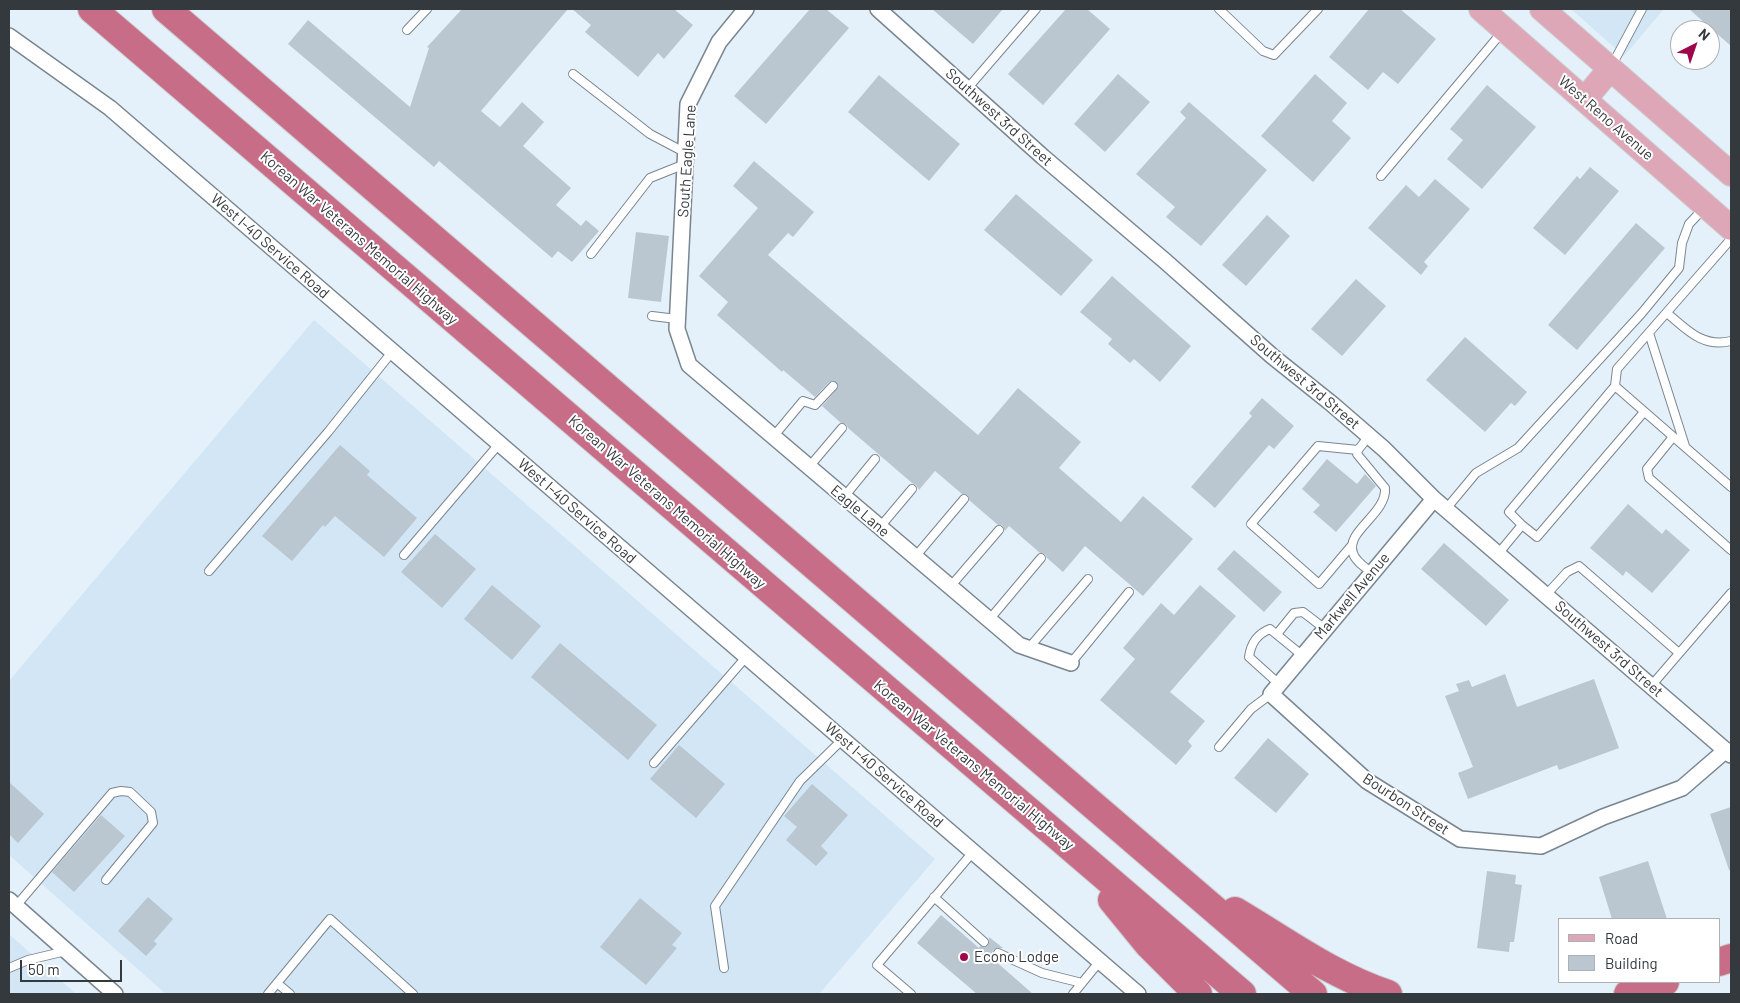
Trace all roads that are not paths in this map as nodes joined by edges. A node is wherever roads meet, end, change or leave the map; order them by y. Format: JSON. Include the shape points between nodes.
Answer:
{"nodes":[{"id":1,"x":92,"y":9,"type":"edge"},
{"id":2,"x":166,"y":9,"type":"edge"},
{"id":3,"x":427,"y":9,"type":"edge"},
{"id":4,"x":746,"y":9,"type":"edge"},
{"id":5,"x":878,"y":9,"type":"edge"},
{"id":6,"x":1036,"y":9,"type":"edge"},
{"id":7,"x":1219,"y":9,"type":"edge"},
{"id":8,"x":1318,"y":9,"type":"edge"},
{"id":9,"x":1481,"y":9,"type":"edge"},
{"id":10,"x":1542,"y":9,"type":"edge"},
{"id":11,"x":1642,"y":9,"type":"edge"},
{"id":12,"x":1505,"y":29,"type":"junction"},
{"id":13,"x":407,"y":30,"type":"dead end"},
{"id":14,"x":9,"y":36,"type":"edge"},
{"id":15,"x":1610,"y":69,"type":"junction"},
{"id":16,"x":573,"y":74,"type":"dead end"},
{"id":17,"x":967,"y":89,"type":"junction"},
{"id":18,"x":1585,"y":99,"type":"junction"},
{"id":19,"x":685,"y":158,"type":"junction"},
{"id":20,"x":1731,"y":174,"type":"edge"},
{"id":21,"x":1381,"y":176,"type":"dead end"},
{"id":22,"x":1706,"y":206,"type":"junction"},
{"id":23,"x":1731,"y":228,"type":"edge"},
{"id":24,"x":1731,"y":239,"type":"edge"},
{"id":25,"x":591,"y":254,"type":"dead end"},
{"id":26,"x":1667,"y":312,"type":"junction"},
{"id":27,"x":652,"y":316,"type":"dead end"},
{"id":28,"x":677,"y":324,"type":"junction"},
{"id":29,"x":1649,"y":333,"type":"junction"},
{"id":30,"x":1731,"y":341,"type":"edge"},
{"id":31,"x":392,"y":352,"type":"junction"},
{"id":32,"x":833,"y":386,"type":"dead end"},
{"id":33,"x":1615,"y":386,"type":"junction"},
{"id":34,"x":1644,"y":412,"type":"junction"},
{"id":35,"x":842,"y":428,"type":"dead end"},
{"id":36,"x":1369,"y":436,"type":"junction"},
{"id":37,"x":773,"y":437,"type":"junction"},
{"id":38,"x":1674,"y":437,"type":"junction"},
{"id":39,"x":499,"y":444,"type":"junction"},
{"id":40,"x":1686,"y":448,"type":"junction"},
{"id":41,"x":1358,"y":450,"type":"junction"},
{"id":42,"x":875,"y":459,"type":"dead end"},
{"id":43,"x":809,"y":467,"type":"junction"},
{"id":44,"x":1731,"y":487,"type":"edge"},
{"id":45,"x":912,"y":488,"type":"dead end"},
{"id":46,"x":844,"y":497,"type":"junction"},
{"id":47,"x":964,"y":499,"type":"dead end"},
{"id":48,"x":1434,"y":499,"type":"junction"},
{"id":49,"x":1446,"y":509,"type":"junction"},
{"id":50,"x":1522,"y":525,"type":"junction"},
{"id":51,"x":880,"y":527,"type":"junction"},
{"id":52,"x":999,"y":530,"type":"dead end"},
{"id":53,"x":1352,"y":545,"type":"junction"},
{"id":54,"x":1731,"y":550,"type":"edge"},
{"id":55,"x":1498,"y":554,"type":"junction"},
{"id":56,"x":404,"y":555,"type":"dead end"},
{"id":57,"x":915,"y":557,"type":"junction"},
{"id":58,"x":1041,"y":558,"type":"dead end"},
{"id":59,"x":209,"y":570,"type":"dead end"},
{"id":60,"x":1372,"y":573,"type":"junction"},
{"id":61,"x":1088,"y":579,"type":"dead end"},
{"id":62,"x":950,"y":587,"type":"junction"},
{"id":63,"x":1129,"y":592,"type":"dead end"},
{"id":64,"x":1731,"y":593,"type":"edge"},
{"id":65,"x":1546,"y":595,"type":"junction"},
{"id":66,"x":989,"y":620,"type":"junction"},
{"id":67,"x":1325,"y":629,"type":"junction"},
{"id":68,"x":1276,"y":634,"type":"junction"},
{"id":69,"x":1028,"y":649,"type":"junction"},
{"id":70,"x":1679,"y":653,"type":"junction"},
{"id":71,"x":747,"y":656,"type":"junction"},
{"id":72,"x":1303,"y":656,"type":"junction"},
{"id":73,"x":1071,"y":663,"type":"joint"},
{"id":74,"x":1651,"y":686,"type":"junction"},
{"id":75,"x":1275,"y":689,"type":"junction"},
{"id":76,"x":843,"y":739,"type":"junction"},
{"id":77,"x":1219,"y":747,"type":"dead end"},
{"id":78,"x":1728,"y":753,"type":"edge"},
{"id":79,"x":654,"y":763,"type":"dead end"},
{"id":80,"x":1063,"y":841,"type":"junction"},
{"id":81,"x":973,"y":852,"type":"junction"},
{"id":82,"x":1170,"y":872,"type":"junction"},
{"id":83,"x":106,"y":880,"type":"dead end"},
{"id":84,"x":934,"y":897,"type":"junction"},
{"id":85,"x":12,"y":903,"type":"edge"},
{"id":86,"x":984,"y":942,"type":"dead end"},
{"id":87,"x":66,"y":951,"type":"junction"},
{"id":88,"x":998,"y":953,"type":"dead end"},
{"id":89,"x":1100,"y":961,"type":"junction"},
{"id":90,"x":9,"y":968,"type":"edge"},
{"id":91,"x":724,"y":968,"type":"dead end"},
{"id":92,"x":278,"y":983,"type":"junction"},
{"id":93,"x":1082,"y":983,"type":"junction"},
{"id":94,"x":1662,"y":983,"type":"edge"},
{"id":95,"x":115,"y":994,"type":"edge"},
{"id":96,"x":268,"y":994,"type":"edge"},
{"id":97,"x":290,"y":994,"type":"edge"},
{"id":98,"x":413,"y":994,"type":"edge"},
{"id":99,"x":911,"y":994,"type":"edge"},
{"id":100,"x":1073,"y":994,"type":"edge"},
{"id":101,"x":1138,"y":994,"type":"edge"},
{"id":102,"x":1198,"y":994,"type":"edge"},
{"id":103,"x":1242,"y":994,"type":"edge"},
{"id":104,"x":1313,"y":994,"type":"edge"},
{"id":105,"x":1388,"y":994,"type":"edge"},
{"id":106,"x":1628,"y":994,"type":"edge"}],
"edges":[{"from":1,"to":80,"type":"highway","name":"Korean War Veterans Memorial Highway"},
{"from":2,"to":82,"type":"highway"},
{"from":3,"to":13,"type":"lane"},
{"from":4,"to":19,"type":"street","name":"South Eagle Lane","via":[[719,42],[688,104]]},
{"from":5,"to":17,"type":"street","name":"Southwest 3rd Street"},
{"from":6,"to":17,"type":"lane"},
{"from":7,"to":8,"type":"lane","via":[[1263,51],[1274,55]]},
{"from":9,"to":12,"type":"main road","name":"West Reno Avenue"},
{"from":10,"to":15,"type":"main road"},
{"from":11,"to":15,"type":"lane"},
{"from":12,"to":18,"type":"main road","name":"West Reno Avenue"},
{"from":12,"to":21,"type":"lane"},
{"from":14,"to":31,"type":"street","name":"West I-40 Service Road","via":[[110,108]]},
{"from":15,"to":18,"type":"main road"},
{"from":15,"to":20,"type":"main road"},
{"from":16,"to":19,"type":"lane"},
{"from":17,"to":36,"type":"street","name":"Southwest 3rd Street","via":[[1272,356]]},
{"from":18,"to":22,"type":"main road","name":"West Reno Avenue"},
{"from":19,"to":25,"type":"lane","via":[[650,178]]},
{"from":19,"to":28,"type":"street","name":"South Eagle Lane"},
{"from":22,"to":23,"type":"main road","name":"West Reno Avenue"},
{"from":22,"to":49,"type":"lane","via":[[1689,224],[1682,243],[1679,268],[1641,314],[1518,448],[1476,472]]},
{"from":24,"to":26,"type":"lane"},
{"from":26,"to":29,"type":"lane"},
{"from":26,"to":30,"type":"lane","via":[[1704,342],[1721,344]]},
{"from":27,"to":28,"type":"lane"},
{"from":28,"to":37,"type":"street","name":"Eagle Lane","via":[[689,365]]},
{"from":29,"to":33,"type":"lane","via":[[1618,369]]},
{"from":29,"to":40,"type":"lane"},
{"from":31,"to":39,"type":"street","name":"West I-40 Service Road"},
{"from":31,"to":59,"type":"lane"},
{"from":32,"to":37,"type":"lane","via":[[815,405],[803,401]]},
{"from":33,"to":34,"type":"lane"},
{"from":33,"to":50,"type":"lane","via":[[1509,512]]},
{"from":34,"to":38,"type":"lane"},
{"from":34,"to":50,"type":"lane","via":[[1538,537]]},
{"from":35,"to":43,"type":"lane"},
{"from":36,"to":41,"type":"lane"},
{"from":36,"to":48,"type":"street","name":"Southwest 3rd Street"},
{"from":37,"to":43,"type":"street","name":"Eagle Lane"},
{"from":38,"to":40,"type":"lane"},
{"from":38,"to":54,"type":"lane","via":[[1647,469],[1649,478]]},
{"from":39,"to":56,"type":"lane"},
{"from":39,"to":71,"type":"street","name":"West I-40 Service Road"},
{"from":40,"to":44,"type":"lane"},
{"from":41,"to":53,"type":"lane","via":[[1364,465],[1376,475],[1385,493],[1382,504],[1354,538]]},
{"from":41,"to":53,"type":"lane","via":[[1318,446],[1251,524],[1319,584]]},
{"from":42,"to":46,"type":"lane"},
{"from":43,"to":46,"type":"street","name":"Eagle Lane"},
{"from":45,"to":51,"type":"lane"},
{"from":46,"to":51,"type":"street","name":"Eagle Lane"},
{"from":47,"to":57,"type":"lane"},
{"from":48,"to":49,"type":"street","name":"Southwest 3rd Street"},
{"from":48,"to":60,"type":"street","name":"Markwell Avenue"},
{"from":49,"to":55,"type":"street","name":"Southwest 3rd Street"},
{"from":50,"to":55,"type":"lane"},
{"from":51,"to":57,"type":"street","name":"Eagle Lane"},
{"from":52,"to":62,"type":"lane"},
{"from":53,"to":60,"type":"lane","via":[[1352,552]]},
{"from":55,"to":65,"type":"street","name":"Southwest 3rd Street"},
{"from":57,"to":62,"type":"street","name":"Eagle Lane"},
{"from":58,"to":66,"type":"lane"},
{"from":60,"to":67,"type":"street","name":"Markwell Avenue"},
{"from":61,"to":69,"type":"lane"},
{"from":62,"to":66,"type":"street","name":"Eagle Lane"},
{"from":63,"to":73,"type":"lane"},
{"from":64,"to":70,"type":"lane"},
{"from":65,"to":70,"type":"lane","via":[[1567,572],[1579,566]]},
{"from":65,"to":74,"type":"street","name":"Southwest 3rd Street"},
{"from":66,"to":69,"type":"street","name":"Eagle Lane"},
{"from":67,"to":68,"type":"lane","via":[[1303,612],[1294,613]]},
{"from":67,"to":72,"type":"street","name":"Markwell Avenue"},
{"from":68,"to":72,"type":"lane"},
{"from":68,"to":75,"type":"lane","via":[[1270,629],[1261,632],[1248,657]]},
{"from":69,"to":73,"type":"street","name":"Eagle Lane"},
{"from":70,"to":74,"type":"lane"},
{"from":71,"to":76,"type":"street","name":"West I-40 Service Road"},
{"from":71,"to":79,"type":"lane"},
{"from":72,"to":75,"type":"street","name":"Markwell Avenue"},
{"from":74,"to":78,"type":"street","name":"Southwest 3rd Street"},
{"from":75,"to":77,"type":"lane","via":[[1251,709]]},
{"from":75,"to":78,"type":"street","name":"Bourbon Street","via":[[1367,781],[1460,839],[1541,846],[1603,817],[1682,788]]},
{"from":76,"to":81,"type":"street","name":"West I-40 Service Road"},
{"from":76,"to":91,"type":"lane","via":[[800,781],[715,906]]},
{"from":80,"to":102,"type":"highway","via":[[1148,944]]},
{"from":80,"to":103,"type":"highway","name":"Korean War Veterans Memorial Highway"},
{"from":81,"to":84,"type":"lane"},
{"from":81,"to":89,"type":"street","name":"West I-40 Service Road"},
{"from":82,"to":104,"type":"highway"},
{"from":82,"to":105,"type":"highway","via":[[1345,978]]},
{"from":83,"to":85,"type":"lane","via":[[153,823],[151,812],[130,792],[112,794]]},
{"from":84,"to":86,"type":"lane"},
{"from":84,"to":99,"type":"lane","via":[[877,965]]},
{"from":85,"to":87,"type":"street"},
{"from":87,"to":90,"type":"lane"},
{"from":87,"to":95,"type":"street"},
{"from":88,"to":93,"type":"lane","via":[[1042,973]]},
{"from":89,"to":93,"type":"lane"},
{"from":89,"to":101,"type":"street","name":"West I-40 Service Road"},
{"from":92,"to":96,"type":"lane"},
{"from":92,"to":97,"type":"lane"},
{"from":92,"to":98,"type":"lane","via":[[330,919]]},
{"from":93,"to":100,"type":"lane"},
{"from":94,"to":106,"type":"highway"}]}
